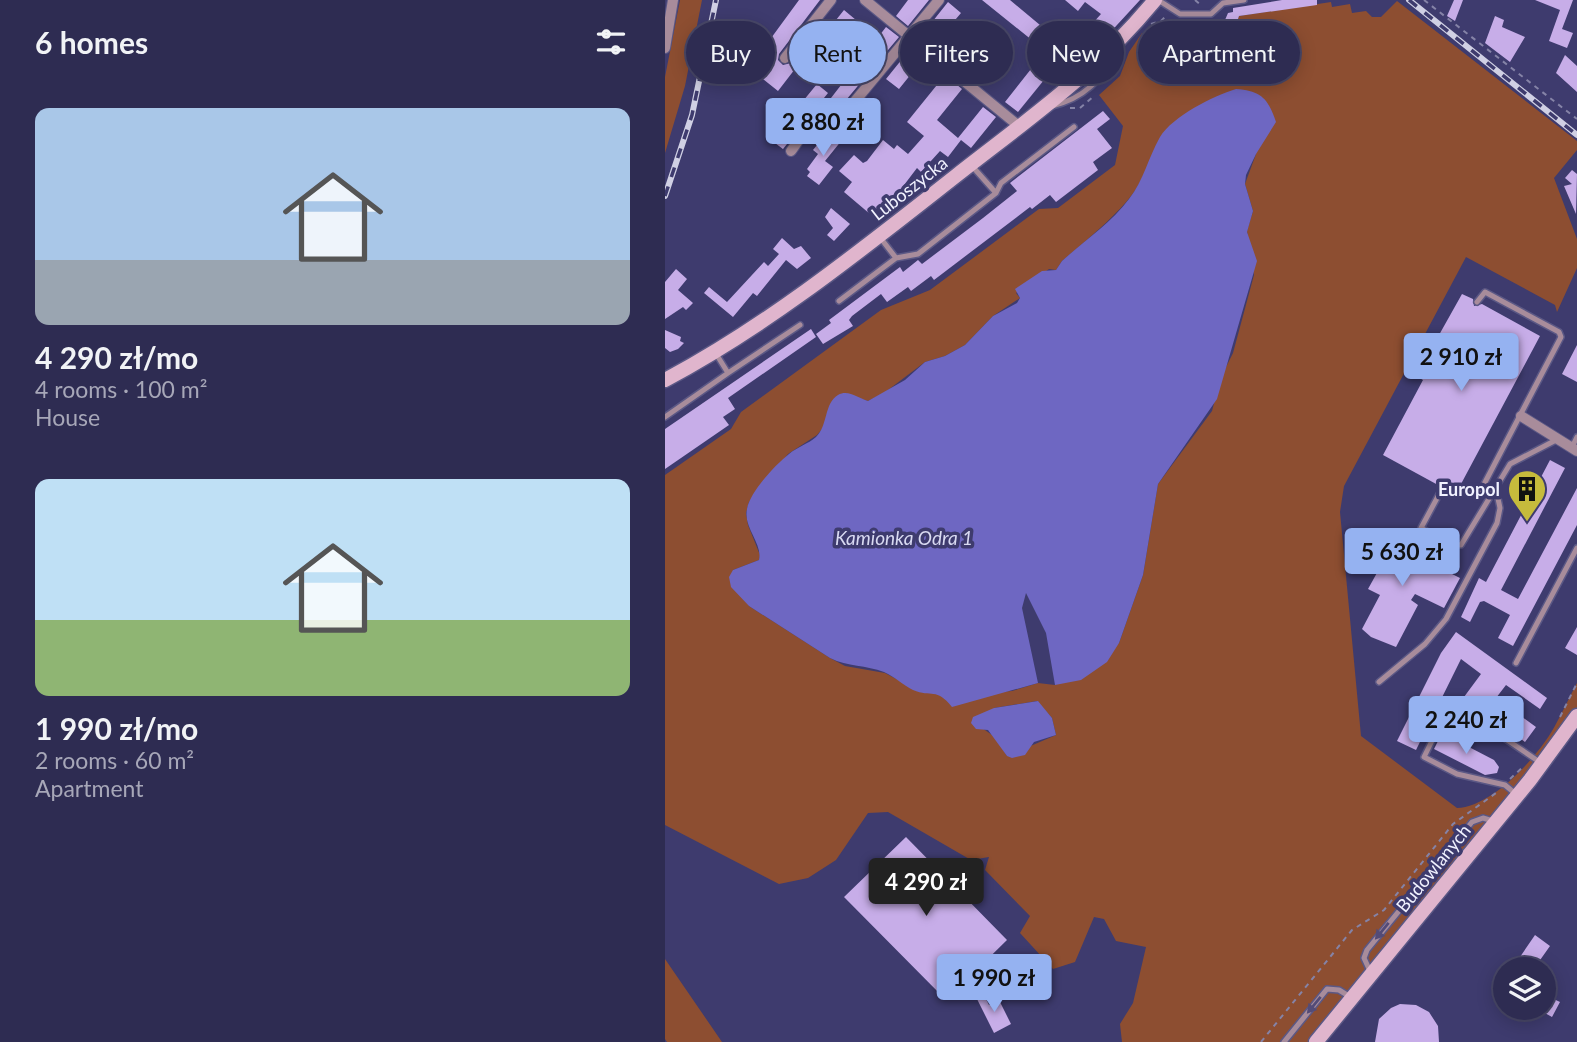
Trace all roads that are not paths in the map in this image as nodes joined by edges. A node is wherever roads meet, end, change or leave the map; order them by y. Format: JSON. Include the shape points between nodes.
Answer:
{"nodes":[{"id":1,"x":674,"y":0,"type":"edge"},
{"id":2,"x":831,"y":0,"type":"edge"},
{"id":3,"x":865,"y":0,"type":"edge"},
{"id":4,"x":939,"y":0,"type":"edge"},
{"id":5,"x":1157,"y":0,"type":"edge"},
{"id":6,"x":1244,"y":0,"type":"edge"},
{"id":7,"x":922,"y":21,"type":"edge"},
{"id":8,"x":900,"y":29,"type":"edge"},
{"id":9,"x":900,"y":47,"type":"edge"},
{"id":10,"x":665,"y":48,"type":"edge"},
{"id":11,"x":785,"y":58,"type":"dead end"},
{"id":12,"x":968,"y":84,"type":"edge"},
{"id":13,"x":1020,"y":127,"type":"junction"},
{"id":14,"x":1074,"y":127,"type":"dead end"},
{"id":15,"x":791,"y":150,"type":"dead end"},
{"id":16,"x":971,"y":164,"type":"junction"},
{"id":17,"x":996,"y":193,"type":"junction"},
{"id":18,"x":879,"y":236,"type":"junction"},
{"id":19,"x":896,"y":258,"type":"junction"},
{"id":20,"x":839,"y":301,"type":"dead end"},
{"id":21,"x":1477,"y":302,"type":"dead end"},
{"id":22,"x":800,"y":325,"type":"dead end"},
{"id":23,"x":714,"y":351,"type":"junction"},
{"id":24,"x":728,"y":373,"type":"junction"},
{"id":25,"x":665,"y":380,"type":"edge"},
{"id":26,"x":1521,"y":416,"type":"junction"},
{"id":27,"x":665,"y":417,"type":"edge"},
{"id":28,"x":1577,"y":437,"type":"edge"},
{"id":29,"x":1559,"y":439,"type":"junction"},
{"id":30,"x":1574,"y":449,"type":"edge"},
{"id":31,"x":1443,"y":487,"type":"dead end"},
{"id":32,"x":1458,"y":488,"type":"dead end"},
{"id":33,"x":1496,"y":488,"type":"junction"},
{"id":34,"x":1577,"y":548,"type":"edge"},
{"id":35,"x":1516,"y":663,"type":"dead end"},
{"id":36,"x":1379,"y":682,"type":"dead end"},
{"id":37,"x":1577,"y":716,"type":"edge"},
{"id":38,"x":1537,"y":761,"type":"junction"},
{"id":39,"x":1517,"y":795,"type":"junction"},
{"id":40,"x":1352,"y":998,"type":"junction"},
{"id":41,"x":1285,"y":1042,"type":"edge"},
{"id":42,"x":1315,"y":1042,"type":"edge"}],
"edges":[{"from":1,"to":10,"type":"street"},
{"from":2,"to":11,"type":"street"},
{"from":3,"to":8,"type":"street"},
{"from":4,"to":7,"type":"street"},
{"from":5,"to":6,"type":"lane","via":[[1179,14],[1212,14],[1223,4]]},
{"from":5,"to":13,"type":"street","name":"Luboszycka","via":[[1116,47]]},
{"from":9,"to":15,"type":"street","via":[[846,112],[818,116]]},
{"from":12,"to":13,"type":"street"},
{"from":13,"to":16,"type":"street","name":"Luboszycka"},
{"from":14,"to":17,"type":"lane","via":[[1000,183]]},
{"from":16,"to":17,"type":"lane"},
{"from":16,"to":18,"type":"street","name":"Luboszycka"},
{"from":17,"to":19,"type":"lane","via":[[918,254]]},
{"from":18,"to":19,"type":"lane"},
{"from":18,"to":23,"type":"street","name":"Luboszycka"},
{"from":19,"to":20,"type":"lane"},
{"from":21,"to":26,"type":"lane","via":[[1485,292],[1561,337]]},
{"from":22,"to":24,"type":"lane"},
{"from":23,"to":24,"type":"lane"},
{"from":23,"to":25,"type":"street","name":"Luboszycka"},
{"from":24,"to":27,"type":"lane"},
{"from":26,"to":29,"type":"street"},
{"from":26,"to":32,"type":"lane","via":[[1481,490],[1473,495]]},
{"from":28,"to":30,"type":"lane"},
{"from":29,"to":30,"type":"street"},
{"from":29,"to":33,"type":"lane","via":[[1510,464]]},
{"from":31,"to":33,"type":"lane","via":[[1421,528],[1461,545]]},
{"from":33,"to":36,"type":"lane","via":[[1497,523],[1446,619]]},
{"from":34,"to":35,"type":"lane"},
{"from":37,"to":38,"type":"street","name":"Budowlanych"},
{"from":38,"to":39,"type":"street","name":"Budowlanych"},
{"from":38,"to":39,"type":"lane","via":[[1451,702],[1424,757],[1457,774],[1505,785]]},
{"from":39,"to":40,"type":"street","name":"Budowlanych"},
{"from":40,"to":41,"type":"lane","one_way":true,"via":[[1327,989]]},
{"from":40,"to":42,"type":"street","name":"Budowlanych"}]}
